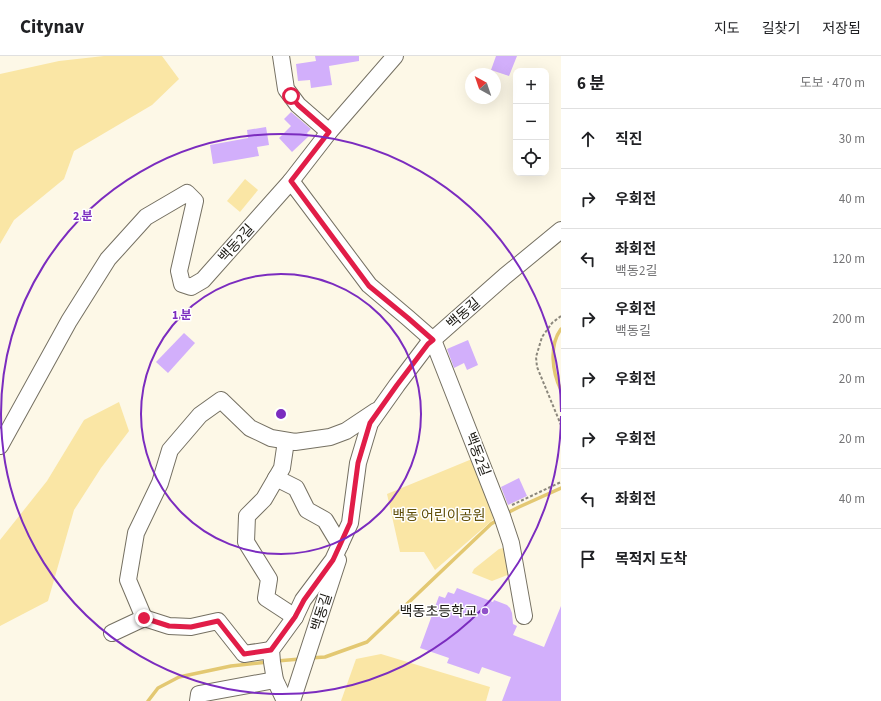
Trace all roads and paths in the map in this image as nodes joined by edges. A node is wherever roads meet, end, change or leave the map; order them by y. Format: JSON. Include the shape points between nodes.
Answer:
{"nodes":[{"id":1,"x":394,"y":56,"type":"edge"},
{"id":2,"x":279,"y":58,"type":"edge"},
{"id":3,"x":329,"y":132,"type":"junction"},
{"id":4,"x":291,"y":181,"type":"junction"},
{"id":5,"x":561,"y":230,"type":"edge"},
{"id":6,"x":561,"y":316,"type":"edge"},
{"id":7,"x":433,"y":340,"type":"junction"},
{"id":8,"x":380,"y":408,"type":"junction"},
{"id":9,"x":561,"y":425,"type":"edge"},
{"id":10,"x":286,"y":440,"type":"junction"},
{"id":11,"x":0,"y":446,"type":"edge"},
{"id":12,"x":276,"y":478,"type":"junction"},
{"id":13,"x":561,"y":482,"type":"edge"},
{"id":14,"x":502,"y":515,"type":"junction"},
{"id":15,"x":350,"y":523,"type":"junction"},
{"id":16,"x":340,"y":545,"type":"junction"},
{"id":17,"x":524,"y":616,"type":"dead end"},
{"id":18,"x":295,"y":617,"type":"junction"},
{"id":19,"x":144,"y":618,"type":"junction"},
{"id":20,"x":112,"y":632,"type":"dead end"},
{"id":21,"x":271,"y":650,"type":"junction"},
{"id":22,"x":275,"y":680,"type":"junction"},
{"id":23,"x":198,"y":701,"type":"edge"},
{"id":24,"x":285,"y":701,"type":"edge"},
{"id":25,"x":292,"y":701,"type":"edge"}],
"edges":[{"from":1,"to":3,"type":"street"},
{"from":2,"to":3,"type":"street","via":[[286,89],[298,105]]},
{"from":3,"to":4,"type":"street"},
{"from":4,"to":7,"type":"street","name":"백동2길","via":[[369,286]]},
{"from":4,"to":11,"type":"street","name":"백동2길","via":[[203,280],[191,287],[182,284],[179,271],[195,200],[187,193],[146,217],[108,259],[92,284]]},
{"from":5,"to":7,"type":"street","name":"백동길"},
{"from":6,"to":9,"type":"path","via":[[542,337],[536,357],[537,367]]},
{"from":7,"to":8,"type":"street","name":"백동길"},
{"from":7,"to":14,"type":"street","name":"백동2길"},
{"from":8,"to":10,"type":"street","via":[[346,431],[330,437],[295,442]]},
{"from":8,"to":15,"type":"street","name":"백동길","via":[[370,423],[358,463]]},
{"from":10,"to":12,"type":"street","via":[[282,468]]},
{"from":10,"to":19,"type":"street","via":[[270,438],[250,428],[221,400],[200,415],[170,450],[160,483],[136,533],[128,580]]},
{"from":12,"to":16,"type":"street","via":[[296,488],[307,510],[325,520]]},
{"from":12,"to":18,"type":"street","via":[[264,499],[246,516],[246,542],[269,579],[266,598]]},
{"from":13,"to":14,"type":"path"},
{"from":14,"to":17,"type":"street","name":"백동2길","via":[[511,543]]},
{"from":15,"to":16,"type":"street","name":"백동길"},
{"from":15,"to":25,"type":"street","name":"백동길"},
{"from":16,"to":18,"type":"street","name":"백동길","via":[[333,560]]},
{"from":18,"to":21,"type":"street","name":"백동길"},
{"from":19,"to":20,"type":"street"},
{"from":19,"to":21,"type":"street","via":[[169,626],[191,627],[218,621],[244,654]]},
{"from":21,"to":22,"type":"street"},
{"from":22,"to":23,"type":"street","via":[[199,694]]},
{"from":22,"to":24,"type":"street"}]}
